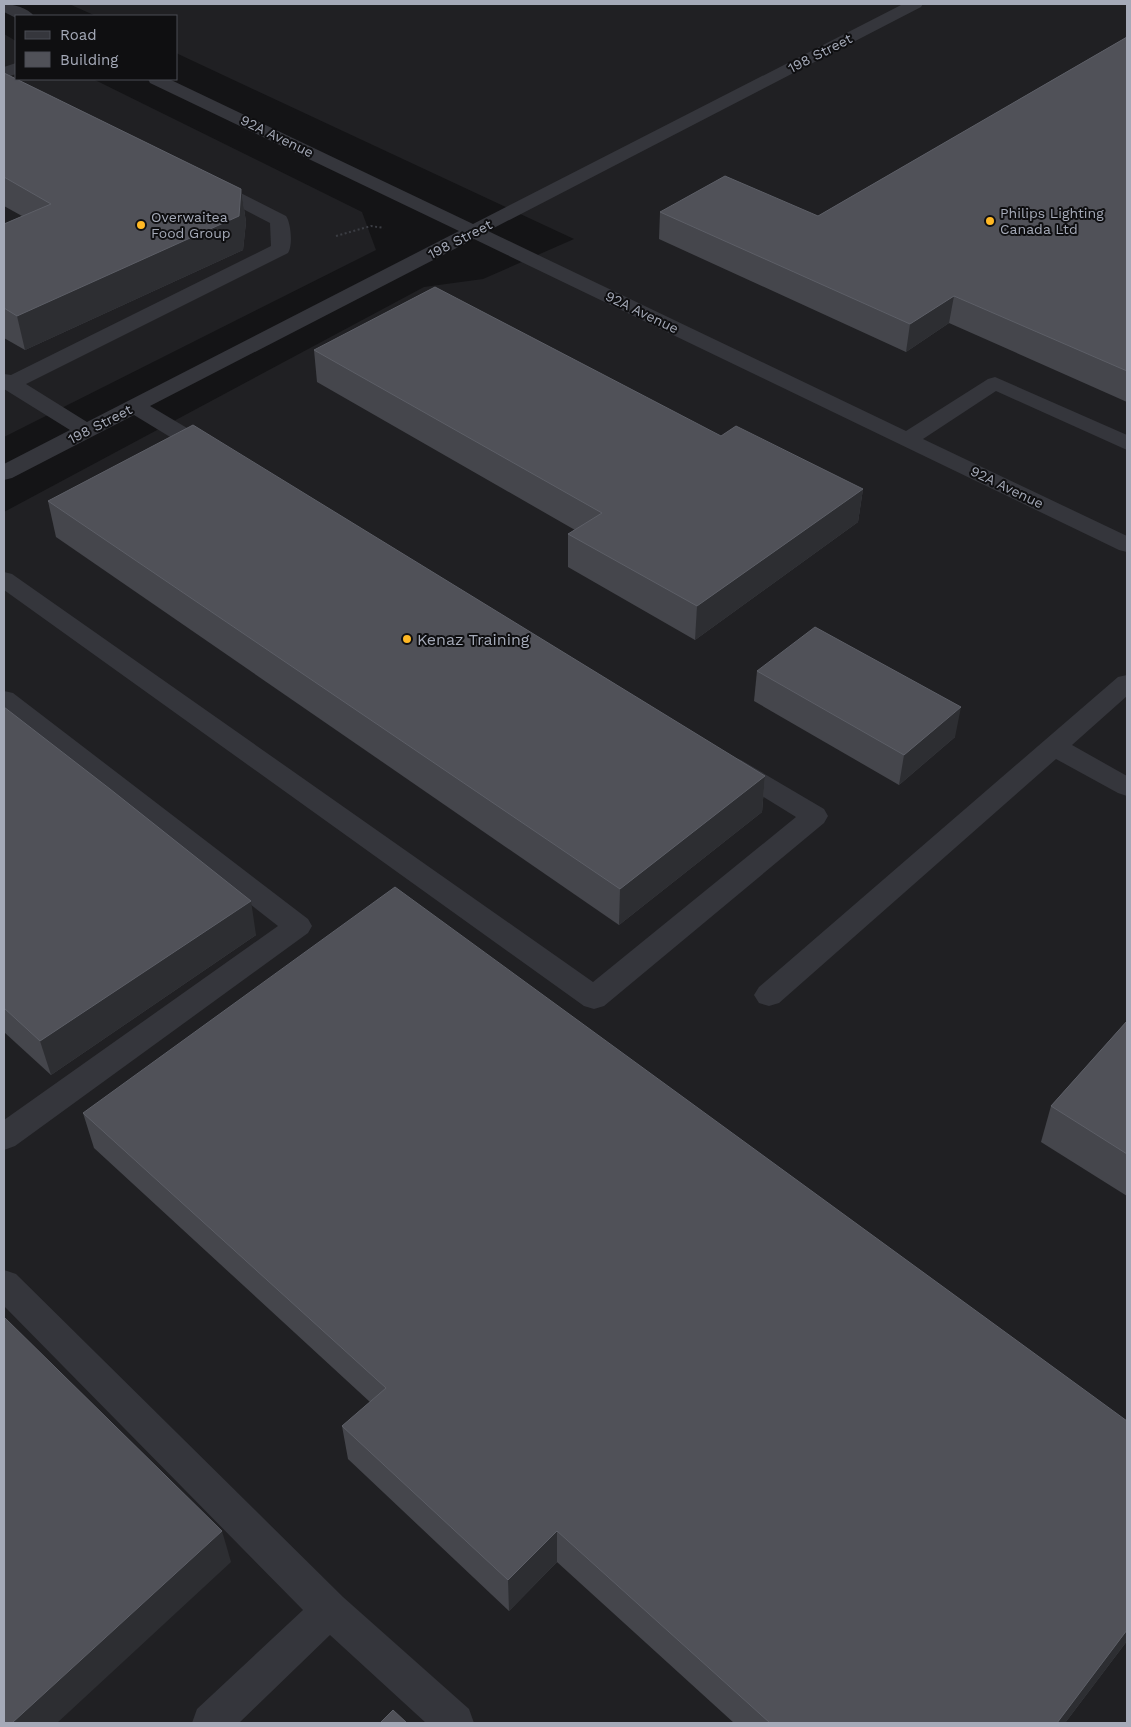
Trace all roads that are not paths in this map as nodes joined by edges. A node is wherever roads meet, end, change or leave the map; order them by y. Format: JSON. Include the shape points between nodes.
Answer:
{"nodes":[{"id":1,"x":915,"y":4,"type":"edge"},
{"id":2,"x":4,"y":6,"type":"edge"},
{"id":3,"x":24,"y":15,"type":"edge"},
{"id":4,"x":158,"y":80,"type":"edge"},
{"id":5,"x":190,"y":174,"type":"edge"},
{"id":6,"x":475,"y":232,"type":"junction"},
{"id":7,"x":7,"y":382,"type":"edge"},
{"id":8,"x":135,"y":406,"type":"junction"},
{"id":9,"x":86,"y":431,"type":"junction"},
{"id":10,"x":908,"y":439,"type":"junction"},
{"id":11,"x":1127,"y":443,"type":"edge"},
{"id":12,"x":229,"y":462,"type":"edge"},
{"id":13,"x":4,"y":473,"type":"edge"},
{"id":14,"x":1127,"y":545,"type":"edge"},
{"id":15,"x":4,"y":579,"type":"edge"},
{"id":16,"x":1127,"y":684,"type":"edge"},
{"id":17,"x":4,"y":699,"type":"edge"},
{"id":18,"x":1054,"y":747,"type":"junction"},
{"id":19,"x":714,"y":755,"type":"edge"},
{"id":20,"x":1127,"y":787,"type":"edge"},
{"id":21,"x":769,"y":996,"type":"dead end"},
{"id":22,"x":4,"y":1137,"type":"edge"},
{"id":23,"x":4,"y":1284,"type":"edge"},
{"id":24,"x":330,"y":1610,"type":"junction"},
{"id":25,"x":211,"y":1723,"type":"edge"},
{"id":26,"x":455,"y":1723,"type":"edge"}],
"edges":[{"from":1,"to":6,"type":"street","name":"198 Street"},
{"from":2,"to":3,"type":"street"},
{"from":4,"to":6,"type":"street","name":"92A Avenue"},
{"from":5,"to":7,"type":"street","via":[[279,220],[281,249]]},
{"from":6,"to":8,"type":"street","name":"198 Street"},
{"from":6,"to":10,"type":"street","name":"92A Avenue"},
{"from":7,"to":9,"type":"street"},
{"from":8,"to":9,"type":"street","name":"198 Street"},
{"from":8,"to":12,"type":"street"},
{"from":9,"to":13,"type":"street","name":"198 Street"},
{"from":10,"to":11,"type":"street","via":[[995,382]]},
{"from":10,"to":14,"type":"street","name":"92A Avenue"},
{"from":15,"to":19,"type":"street","via":[[594,998],[816,816]]},
{"from":16,"to":18,"type":"street"},
{"from":17,"to":22,"type":"street","via":[[298,926]]},
{"from":18,"to":20,"type":"street"},
{"from":18,"to":21,"type":"street"},
{"from":23,"to":24,"type":"street"},
{"from":24,"to":25,"type":"street"},
{"from":24,"to":26,"type":"street"}]}
